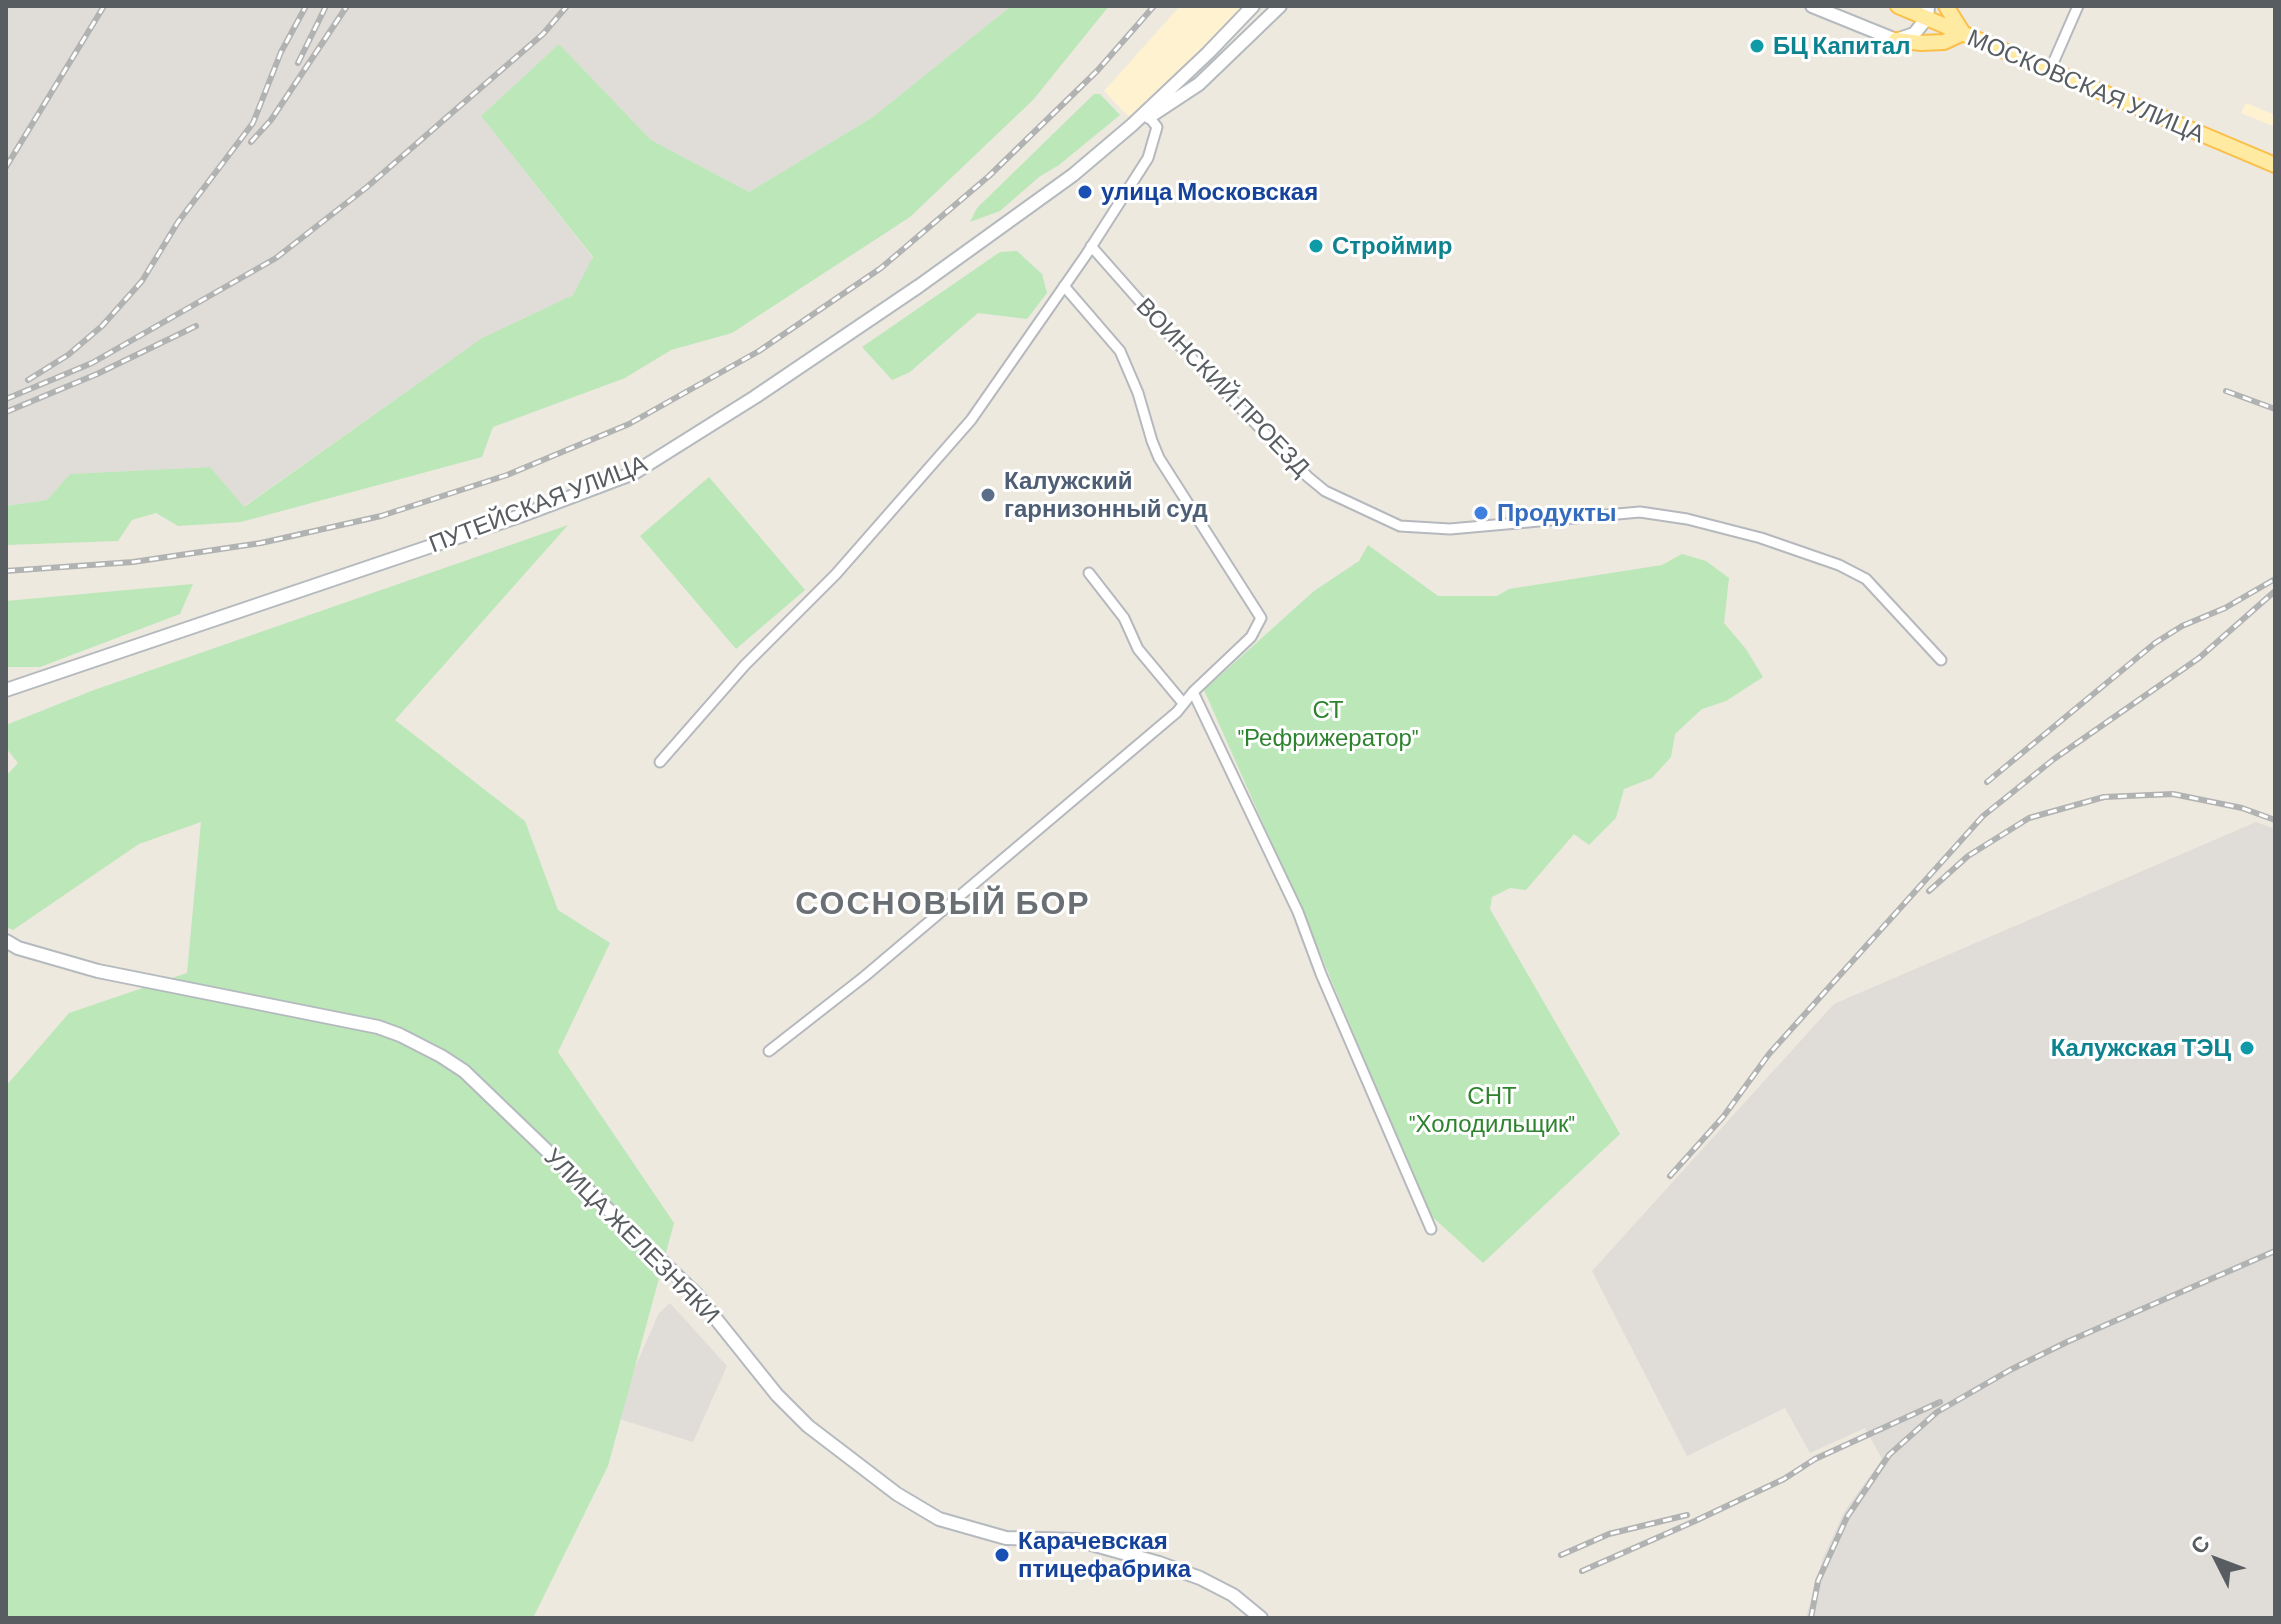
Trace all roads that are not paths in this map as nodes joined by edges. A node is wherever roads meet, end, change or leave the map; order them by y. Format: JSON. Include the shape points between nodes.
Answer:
{"nodes":[{"id":1,"x":1253,"y":6,"type":"edge"},
{"id":2,"x":1280,"y":6,"type":"edge"},
{"id":3,"x":1812,"y":6,"type":"edge"},
{"id":4,"x":1898,"y":6,"type":"edge"},
{"id":5,"x":1946,"y":6,"type":"edge"},
{"id":6,"x":2078,"y":6,"type":"edge"},
{"id":7,"x":1928,"y":12,"type":"edge"},
{"id":8,"x":1963,"y":33,"type":"junction"},
{"id":9,"x":1896,"y":40,"type":"junction"},
{"id":10,"x":2050,"y":70,"type":"junction"},
{"id":11,"x":1149,"y":117,"type":"junction"},
{"id":12,"x":1132,"y":125,"type":"junction"},
{"id":13,"x":2275,"y":165,"type":"edge"},
{"id":14,"x":1091,"y":246,"type":"junction"},
{"id":15,"x":1064,"y":286,"type":"junction"},
{"id":16,"x":1089,"y":573,"type":"dead end"},
{"id":17,"x":1941,"y":660,"type":"dead end"},
{"id":18,"x":6,"y":690,"type":"edge"},
{"id":19,"x":1193,"y":692,"type":"junction"},
{"id":20,"x":1183,"y":703,"type":"junction"},
{"id":21,"x":660,"y":762,"type":"dead end"},
{"id":22,"x":6,"y":941,"type":"edge"},
{"id":23,"x":769,"y":1051,"type":"dead end"},
{"id":24,"x":1431,"y":1229,"type":"dead end"},
{"id":25,"x":1261,"y":1618,"type":"edge"}],
"edges":[{"from":1,"to":12,"type":"street","name":"ПУТЕЙСКАЯ УЛИЦА"},
{"from":2,"to":11,"type":"street","name":"ПУТЕЙСКАЯ УЛИЦА","via":[[1207,76]]},
{"from":3,"to":9,"type":"street"},
{"from":4,"to":7,"type":"main road","name":"МОСКОВСКАЯ УЛИЦА"},
{"from":5,"to":8,"type":"main road"},
{"from":6,"to":10,"type":"street"},
{"from":7,"to":8,"type":"main road","name":"МОСКОВСКАЯ УЛИЦА"},
{"from":7,"to":9,"type":"street","via":[[1914,34]]},
{"from":8,"to":9,"type":"main road","via":[[1944,42]]},
{"from":8,"to":10,"type":"main road","name":"МОСКОВСКАЯ УЛИЦА"},
{"from":10,"to":13,"type":"main road","name":"МОСКОВСКАЯ УЛИЦА"},
{"from":11,"to":12,"type":"street","name":"ПУТЕЙСКАЯ УЛИЦА"},
{"from":11,"to":14,"type":"street","via":[[1157,127],[1148,158]]},
{"from":12,"to":18,"type":"street","name":"ПУТЕЙСКАЯ УЛИЦА","via":[[1073,175],[919,286],[634,473]]},
{"from":14,"to":15,"type":"street"},
{"from":14,"to":17,"type":"street","name":"ВОИНСКИЙ ПРОЕЗД","via":[[1174,340],[1325,491],[1400,526],[1450,529],[1640,512],[1761,538],[1866,579]]},
{"from":15,"to":19,"type":"street","via":[[1120,351],[1159,458],[1261,618],[1251,637]]},
{"from":15,"to":21,"type":"street","via":[[971,420]]},
{"from":16,"to":20,"type":"street","via":[[1124,618],[1138,649]]},
{"from":19,"to":20,"type":"street"},
{"from":19,"to":24,"type":"street","via":[[1298,912]]},
{"from":20,"to":23,"type":"street","via":[[877,966]]},
{"from":22,"to":25,"type":"street","name":"УЛИЦА ЖЕЛЕЗНЯКИ","via":[[98,971],[378,1027],[441,1056],[464,1071],[696,1294],[808,1426],[897,1494],[939,1519],[1006,1538],[1077,1540],[1159,1563],[1233,1595]]}]}
